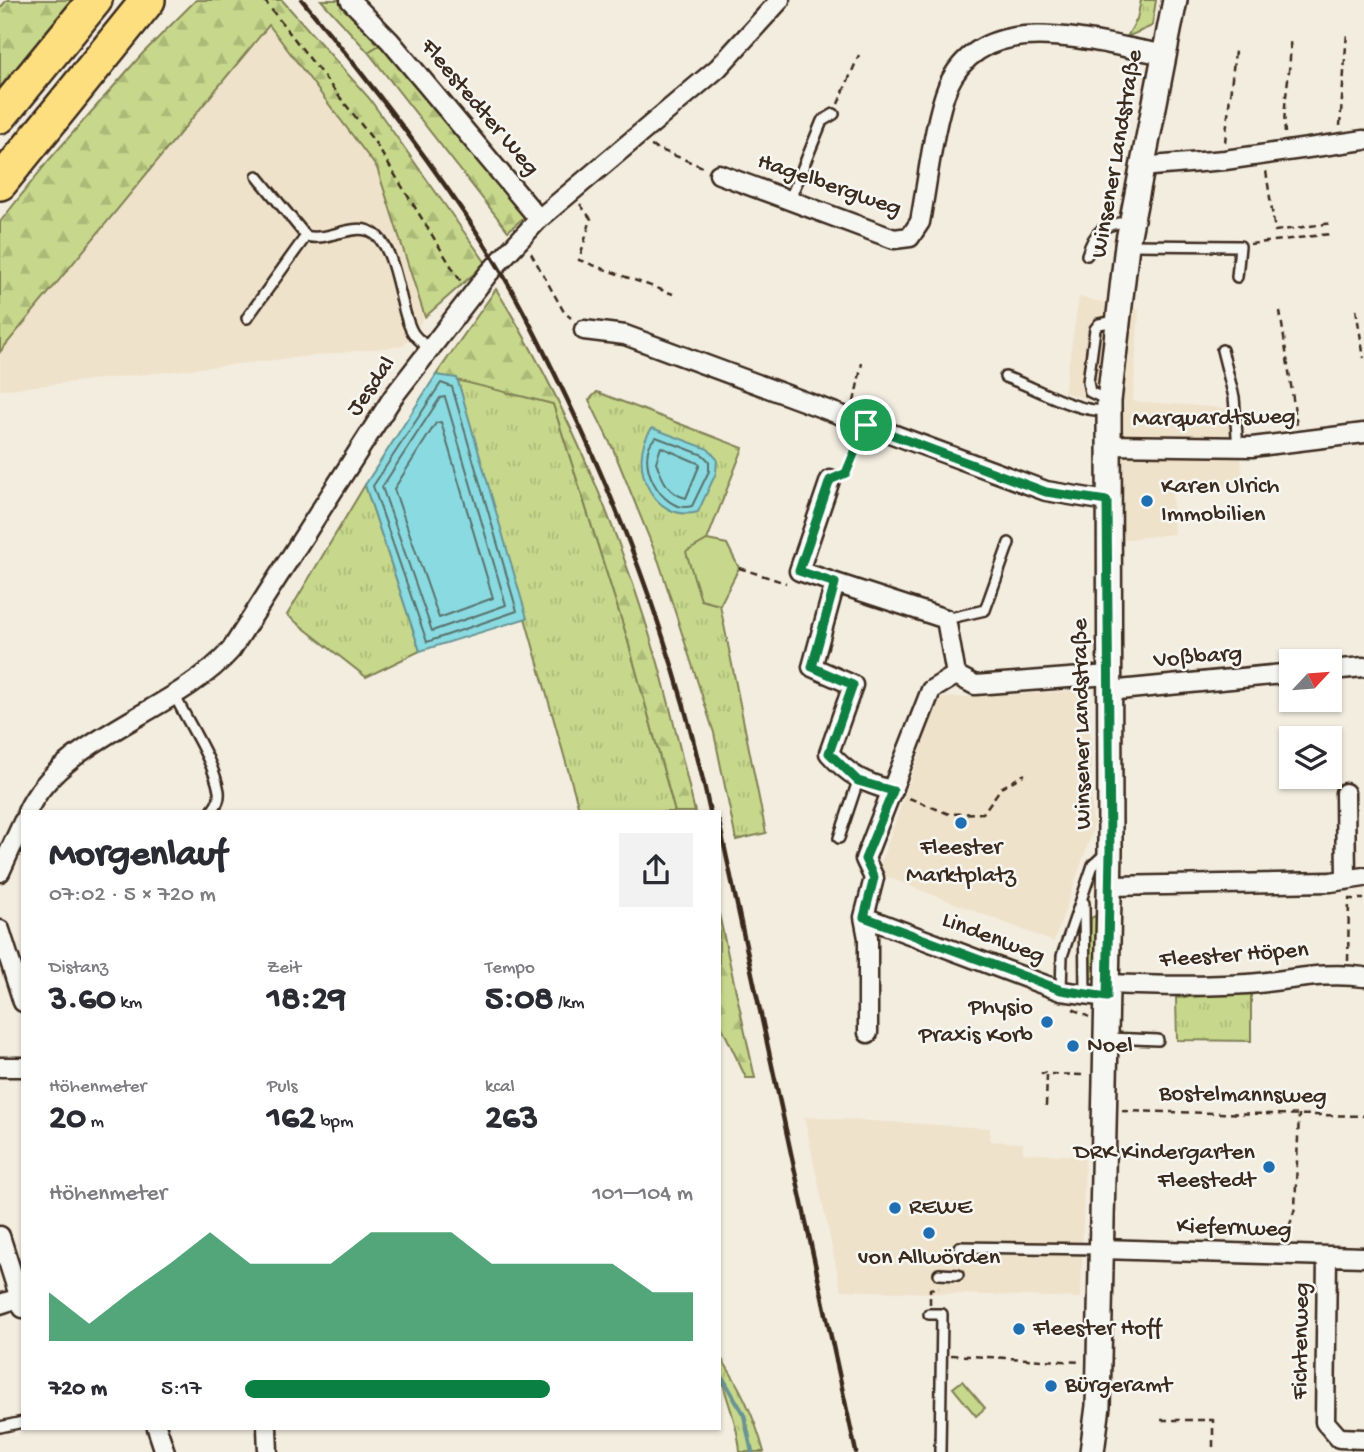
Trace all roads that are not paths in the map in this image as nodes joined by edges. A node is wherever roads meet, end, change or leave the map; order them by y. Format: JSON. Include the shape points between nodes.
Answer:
{"nodes":[{"id":1,"x":95,"y":0,"type":"edge"},
{"id":2,"x":351,"y":0,"type":"edge"},
{"id":3,"x":780,"y":0,"type":"edge"},
{"id":4,"x":1175,"y":0,"type":"edge"},
{"id":5,"x":157,"y":3,"type":"edge"},
{"id":6,"x":1162,"y":54,"type":"junction"},
{"id":7,"x":834,"y":114,"type":"road end"},
{"id":8,"x":0,"y":116,"type":"edge"},
{"id":9,"x":1364,"y":140,"type":"edge"},
{"id":10,"x":1140,"y":167,"type":"junction"},
{"id":11,"x":719,"y":174,"type":"road end"},
{"id":12,"x":257,"y":176,"type":"dead end"},
{"id":13,"x":0,"y":183,"type":"edge"},
{"id":14,"x":790,"y":199,"type":"junction"},
{"id":15,"x":539,"y":219,"type":"junction"},
{"id":16,"x":1129,"y":233,"type":"junction"},
{"id":17,"x":306,"y":236,"type":"junction"},
{"id":18,"x":1087,"y":255,"type":"dead end"},
{"id":19,"x":1237,"y":277,"type":"dead end"},
{"id":20,"x":247,"y":318,"type":"dead end"},
{"id":21,"x":584,"y":330,"type":"road end"},
{"id":22,"x":429,"y":348,"type":"junction"},
{"id":23,"x":1222,"y":350,"type":"dead end"},
{"id":24,"x":1005,"y":377,"type":"dead end"},
{"id":25,"x":1109,"y":406,"type":"junction"},
{"id":26,"x":1364,"y":433,"type":"edge"},
{"id":27,"x":1107,"y":445,"type":"junction"},
{"id":28,"x":1238,"y":448,"type":"junction"},
{"id":29,"x":830,"y":480,"type":"road end"},
{"id":30,"x":1107,"y":501,"type":"junction"},
{"id":31,"x":1009,"y":543,"type":"dead end"},
{"id":32,"x":835,"y":583,"type":"junction"},
{"id":33,"x":946,"y":619,"type":"junction"},
{"id":34,"x":1364,"y":667,"type":"edge"},
{"id":35,"x":1342,"y":669,"type":"edge"},
{"id":36,"x":1279,"y":674,"type":"edge"},
{"id":37,"x":956,"y":675,"type":"junction"},
{"id":38,"x":1109,"y":683,"type":"junction"},
{"id":39,"x":175,"y":696,"type":"junction"},
{"id":40,"x":858,"y":781,"type":"junction"},
{"id":41,"x":893,"y":791,"type":"junction"},
{"id":42,"x":1345,"y":793,"type":"dead end"},
{"id":43,"x":28,"y":810,"type":"edge"},
{"id":44,"x":213,"y":810,"type":"edge"},
{"id":45,"x":21,"y":826,"type":"edge"},
{"id":46,"x":839,"y":838,"type":"dead end"},
{"id":47,"x":1110,"y":851,"type":"junction"},
{"id":48,"x":0,"y":872,"type":"edge"},
{"id":49,"x":1355,"y":879,"type":"edge"},
{"id":50,"x":1109,"y":890,"type":"junction"},
{"id":51,"x":1084,"y":894,"type":"junction"},
{"id":52,"x":864,"y":917,"type":"junction"},
{"id":53,"x":0,"y":930,"type":"edge"},
{"id":54,"x":1356,"y":976,"type":"edge"},
{"id":55,"x":1086,"y":992,"type":"junction"},
{"id":56,"x":21,"y":996,"type":"edge"},
{"id":57,"x":1100,"y":1029,"type":"junction"},
{"id":58,"x":868,"y":1033,"type":"dead end"},
{"id":59,"x":1158,"y":1040,"type":"dead end"},
{"id":60,"x":0,"y":1067,"type":"edge"},
{"id":61,"x":21,"y":1067,"type":"edge"},
{"id":62,"x":0,"y":1236,"type":"edge"},
{"id":63,"x":959,"y":1247,"type":"dead end"},
{"id":64,"x":1102,"y":1250,"type":"junction"},
{"id":65,"x":1327,"y":1256,"type":"junction"},
{"id":66,"x":1364,"y":1257,"type":"edge"},
{"id":67,"x":939,"y":1275,"type":"road end"},
{"id":68,"x":958,"y":1275,"type":"dead end"},
{"id":69,"x":21,"y":1303,"type":"edge"},
{"id":70,"x":0,"y":1304,"type":"edge"},
{"id":71,"x":929,"y":1314,"type":"road end"},
{"id":72,"x":21,"y":1422,"type":"edge"},
{"id":73,"x":0,"y":1426,"type":"edge"},
{"id":74,"x":158,"y":1430,"type":"edge"},
{"id":75,"x":267,"y":1430,"type":"edge"},
{"id":76,"x":1364,"y":1439,"type":"edge"},
{"id":77,"x":164,"y":1452,"type":"edge"},
{"id":78,"x":268,"y":1452,"type":"edge"},
{"id":79,"x":940,"y":1452,"type":"edge"},
{"id":80,"x":1092,"y":1452,"type":"edge"}],
"edges":[{"from":1,"to":8,"type":"highway"},
{"from":2,"to":15,"type":"street","name":"Fleestedter Weg"},
{"from":3,"to":15,"type":"street","name":"Jesdal","via":[[718,68]]},
{"from":4,"to":6,"type":"street","name":"Winsener Landstraße"},
{"from":5,"to":13,"type":"highway","via":[[91,70]]},
{"from":6,"to":10,"type":"street","name":"Winsener Landstraße"},
{"from":6,"to":14,"type":"street","name":"Hagelbergweg","via":[[1042,34],[1011,36],[983,48],[959,69],[948,87],[919,222],[910,237],[894,239]]},
{"from":7,"to":14,"type":"lane","via":[[822,121]]},
{"from":9,"to":10,"type":"street"},
{"from":10,"to":16,"type":"street","name":"Winsener Landstraße"},
{"from":11,"to":14,"type":"street","name":"Hagelbergweg"},
{"from":12,"to":17,"type":"lane"},
{"from":15,"to":22,"type":"street","name":"Jesdal"},
{"from":16,"to":18,"type":"lane","via":[[1107,226],[1097,231]]},
{"from":16,"to":19,"type":"lane","via":[[1240,246]]},
{"from":16,"to":25,"type":"street","name":"Winsener Landstraße"},
{"from":17,"to":20,"type":"lane"},
{"from":17,"to":22,"type":"lane","via":[[359,230],[377,236],[389,258],[413,333]]},
{"from":21,"to":30,"type":"street","via":[[625,335],[1046,492]]},
{"from":22,"to":39,"type":"street","name":"Jesdal","via":[[231,650],[210,672]]},
{"from":23,"to":28,"type":"lane","via":[[1234,397]]},
{"from":24,"to":25,"type":"lane","via":[[1064,402]]},
{"from":25,"to":27,"type":"street","name":"Winsener Landstraße"},
{"from":26,"to":28,"type":"street","name":"Marquardtsweg"},
{"from":27,"to":28,"type":"street","name":"Marquardtsweg"},
{"from":27,"to":30,"type":"street","name":"Winsener Landstraße"},
{"from":29,"to":32,"type":"street","via":[[799,571]]},
{"from":30,"to":38,"type":"street","name":"Winsener Landstraße"},
{"from":31,"to":33,"type":"lane","via":[[985,610]]},
{"from":32,"to":33,"type":"street"},
{"from":32,"to":40,"type":"street","via":[[812,667],[853,685],[829,753]]},
{"from":33,"to":37,"type":"street"},
{"from":34,"to":35,"type":"street"},
{"from":36,"to":38,"type":"street","name":"Voßbarg"},
{"from":37,"to":38,"type":"street","name":"Voßbarg","via":[[975,685]]},
{"from":37,"to":41,"type":"street","via":[[931,690]]},
{"from":38,"to":47,"type":"street","name":"Winsener Landstraße"},
{"from":39,"to":43,"type":"street","name":"Jesdal","via":[[56,772]]},
{"from":39,"to":44,"type":"lane","via":[[215,778],[219,793]]},
{"from":40,"to":41,"type":"street"},
{"from":40,"to":46,"type":"lane"},
{"from":41,"to":52,"type":"street","via":[[865,859],[874,878]]},
{"from":42,"to":49,"type":"street"},
{"from":45,"to":48,"type":"street"},
{"from":47,"to":50,"type":"street","name":"Winsener Landstraße"},
{"from":47,"to":51,"type":"lane","via":[[1093,865]]},
{"from":49,"to":50,"type":"street"},
{"from":50,"to":51,"type":"lane"},
{"from":50,"to":55,"type":"street","name":"Winsener Landstraße"},
{"from":51,"to":55,"type":"lane"},
{"from":51,"to":55,"type":"lane","via":[[1062,956]]},
{"from":52,"to":55,"type":"street","name":"Lindenweg"},
{"from":52,"to":58,"type":"street"},
{"from":53,"to":56,"type":"street"},
{"from":54,"to":55,"type":"street","name":"Fleester Höpen","via":[[1309,974],[1248,984]]},
{"from":55,"to":57,"type":"street","name":"Winsener Landstraße"},
{"from":57,"to":59,"type":"lane"},
{"from":57,"to":64,"type":"street","name":"Winsener Landstraße"},
{"from":60,"to":61,"type":"street"},
{"from":62,"to":69,"type":"street"},
{"from":63,"to":64,"type":"lane"},
{"from":64,"to":65,"type":"street","name":"Kiefernweg"},
{"from":64,"to":80,"type":"street","name":"Winsener Landstraße","via":[[1098,1406]]},
{"from":65,"to":66,"type":"street","name":"Kiefernweg"},
{"from":65,"to":76,"type":"street","name":"Fichtenweg","via":[[1325,1422],[1339,1438]]},
{"from":67,"to":68,"type":"lane"},
{"from":69,"to":70,"type":"street"},
{"from":71,"to":79,"type":"lane","via":[[942,1314]]},
{"from":72,"to":73,"type":"lane"},
{"from":74,"to":77,"type":"street"},
{"from":75,"to":78,"type":"street"}]}
